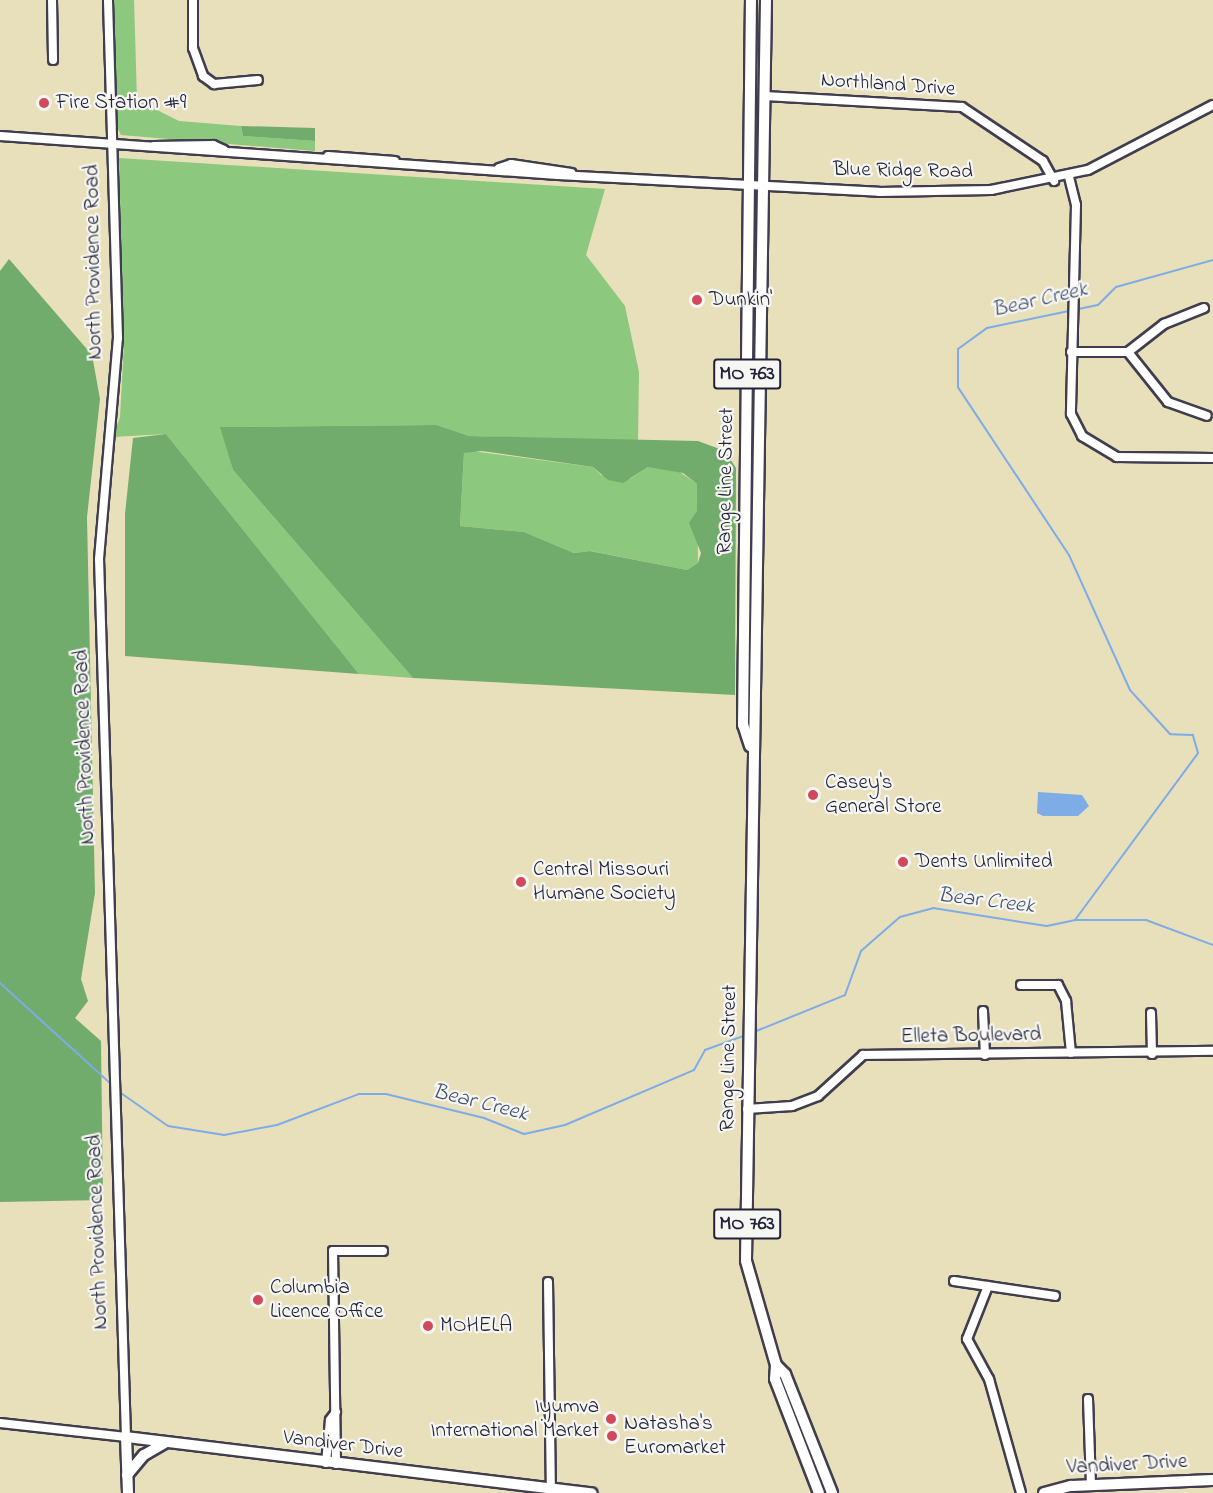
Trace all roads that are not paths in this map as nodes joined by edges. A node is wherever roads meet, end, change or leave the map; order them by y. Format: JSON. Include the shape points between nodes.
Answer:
{"nodes":[{"id":1,"x":52,"y":0,"type":"edge"},
{"id":2,"x":108,"y":0,"type":"edge"},
{"id":3,"x":193,"y":0,"type":"edge"},
{"id":4,"x":751,"y":0,"type":"edge"},
{"id":5,"x":766,"y":0,"type":"edge"},
{"id":6,"x":53,"y":60,"type":"dead end"},
{"id":7,"x":258,"y":80,"type":"dead end"},
{"id":8,"x":764,"y":96,"type":"junction"},
{"id":9,"x":1213,"y":105,"type":"edge"},
{"id":10,"x":0,"y":136,"type":"edge"},
{"id":11,"x":111,"y":143,"type":"junction"},
{"id":12,"x":1069,"y":177,"type":"junction"},
{"id":13,"x":1054,"y":181,"type":"junction"},
{"id":14,"x":750,"y":185,"type":"junction"},
{"id":15,"x":764,"y":186,"type":"junction"},
{"id":16,"x":1204,"y":308,"type":"dead end"},
{"id":17,"x":748,"y":328,"type":"junction"},
{"id":18,"x":1071,"y":352,"type":"junction"},
{"id":19,"x":1128,"y":352,"type":"junction"},
{"id":20,"x":1207,"y":416,"type":"dead end"},
{"id":21,"x":760,"y":429,"type":"junction"},
{"id":22,"x":747,"y":435,"type":"junction"},
{"id":23,"x":1213,"y":458,"type":"edge"},
{"id":24,"x":758,"y":532,"type":"junction"},
{"id":25,"x":750,"y":746,"type":"junction"},
{"id":26,"x":1022,"y":985,"type":"dead end"},
{"id":27,"x":983,"y":1011,"type":"dead end"},
{"id":28,"x":1151,"y":1013,"type":"dead end"},
{"id":29,"x":1213,"y":1051,"type":"edge"},
{"id":30,"x":1071,"y":1053,"type":"junction"},
{"id":31,"x":1152,"y":1054,"type":"junction"},
{"id":32,"x":985,"y":1055,"type":"junction"},
{"id":33,"x":747,"y":1109,"type":"junction"},
{"id":34,"x":383,"y":1251,"type":"dead end"},
{"id":35,"x":954,"y":1281,"type":"dead end"},
{"id":36,"x":548,"y":1282,"type":"dead end"},
{"id":37,"x":988,"y":1286,"type":"junction"},
{"id":38,"x":1055,"y":1296,"type":"dead end"},
{"id":39,"x":776,"y":1365,"type":"junction"},
{"id":40,"x":1088,"y":1399,"type":"dead end"},
{"id":41,"x":0,"y":1424,"type":"edge"},
{"id":42,"x":126,"y":1437,"type":"junction"},
{"id":43,"x":165,"y":1443,"type":"junction"},
{"id":44,"x":331,"y":1463,"type":"junction"},
{"id":45,"x":127,"y":1475,"type":"junction"},
{"id":46,"x":814,"y":1480,"type":"junction"},
{"id":47,"x":1213,"y":1480,"type":"edge"},
{"id":48,"x":1091,"y":1484,"type":"junction"},
{"id":49,"x":551,"y":1489,"type":"junction"},
{"id":50,"x":128,"y":1493,"type":"edge"},
{"id":51,"x":592,"y":1493,"type":"edge"},
{"id":52,"x":814,"y":1493,"type":"edge"},
{"id":53,"x":819,"y":1493,"type":"edge"},
{"id":54,"x":832,"y":1493,"type":"edge"},
{"id":55,"x":1021,"y":1493,"type":"edge"},
{"id":56,"x":1044,"y":1493,"type":"edge"}],
"edges":[{"from":1,"to":6,"type":"street"},
{"from":2,"to":11,"type":"street","name":"North Providence Road"},
{"from":3,"to":7,"type":"street","via":[[193,48],[203,76],[214,84]]},
{"from":4,"to":14,"type":"main road","name":"Range Line Street","number":"MO 763"},
{"from":5,"to":8,"type":"main road","name":"Range Line Street","number":"MO 763"},
{"from":8,"to":13,"type":"street","name":"Northland Drive","via":[[962,107],[1043,161]]},
{"from":8,"to":15,"type":"main road","name":"Range Line Street","number":"MO 763"},
{"from":9,"to":12,"type":"street","name":"Blue Ridge Road"},
{"from":10,"to":11,"type":"street","name":"Blue Ridge Road"},
{"from":11,"to":14,"type":"street","name":"Blue Ridge Road"},
{"from":11,"to":42,"type":"street","name":"North Providence Road","via":[[118,338],[99,559]]},
{"from":12,"to":13,"type":"street","name":"Blue Ridge Road"},
{"from":12,"to":18,"type":"street","via":[[1076,205]]},
{"from":13,"to":15,"type":"street","name":"Blue Ridge Road","via":[[979,190]]},
{"from":14,"to":15,"type":"street","name":"Blue Ridge Road"},
{"from":14,"to":17,"type":"main road","name":"Range Line Street","number":"MO 763"},
{"from":15,"to":21,"type":"main road","name":"Range Line Street","number":"MO 763"},
{"from":16,"to":19,"type":"street","via":[[1164,324]]},
{"from":17,"to":21,"type":"main road","via":[[755,347]]},
{"from":17,"to":22,"type":"main road","name":"Range Line Street","number":"MO 763"},
{"from":18,"to":19,"type":"street"},
{"from":18,"to":23,"type":"street","via":[[1071,414],[1094,447],[1117,457]]},
{"from":19,"to":20,"type":"street","via":[[1168,402]]},
{"from":21,"to":24,"type":"main road","name":"Range Line Street","number":"MO 763"},
{"from":22,"to":24,"type":"main road","via":[[754,458],[753,520]]},
{"from":22,"to":25,"type":"main road","name":"Range Line Street","number":"MO 763","via":[[743,724]]},
{"from":24,"to":25,"type":"main road","name":"Range Line Street","number":"MO 763"},
{"from":25,"to":33,"type":"main road","name":"Range Line Street","number":"MO 763"},
{"from":26,"to":30,"type":"street","via":[[1058,985],[1066,1001]]},
{"from":27,"to":32,"type":"street"},
{"from":28,"to":31,"type":"street"},
{"from":29,"to":31,"type":"street","name":"Elleta Boulevard"},
{"from":30,"to":31,"type":"street","name":"Elleta Boulevard"},
{"from":30,"to":32,"type":"street","name":"Elleta Boulevard"},
{"from":32,"to":33,"type":"street","name":"Elleta Boulevard","via":[[863,1056],[818,1096],[792,1106]]},
{"from":33,"to":39,"type":"main road","name":"Range Line Street","number":"MO 763","via":[[746,1261]]},
{"from":34,"to":44,"type":"street","via":[[333,1251],[336,1412],[330,1420]]},
{"from":35,"to":37,"type":"street"},
{"from":36,"to":49,"type":"street"},
{"from":37,"to":38,"type":"street"},
{"from":37,"to":55,"type":"street","via":[[967,1339],[989,1378]]},
{"from":39,"to":46,"type":"main road","name":"Range Line Street","number":"MO 763","via":[[775,1378]]},
{"from":39,"to":54,"type":"main road","name":"Range Line Street","number":"MO 763","via":[[785,1374]]},
{"from":40,"to":48,"type":"street"},
{"from":41,"to":42,"type":"street"},
{"from":42,"to":43,"type":"main road","name":"Vandiver Drive"},
{"from":42,"to":45,"type":"main road","name":"North Providence Road"},
{"from":43,"to":44,"type":"main road","name":"Vandiver Drive"},
{"from":43,"to":45,"type":"main road","via":[[140,1459]]},
{"from":44,"to":49,"type":"main road","name":"Vandiver Drive"},
{"from":45,"to":50,"type":"main road","name":"North Providence Road"},
{"from":46,"to":52,"type":"main road"},
{"from":46,"to":53,"type":"main road","name":"Range Line Street","number":"MO 763"},
{"from":47,"to":48,"type":"main road","name":"Vandiver Drive"},
{"from":48,"to":56,"type":"main road","name":"Vandiver Drive"},
{"from":49,"to":51,"type":"main road","name":"Vandiver Drive"}]}
